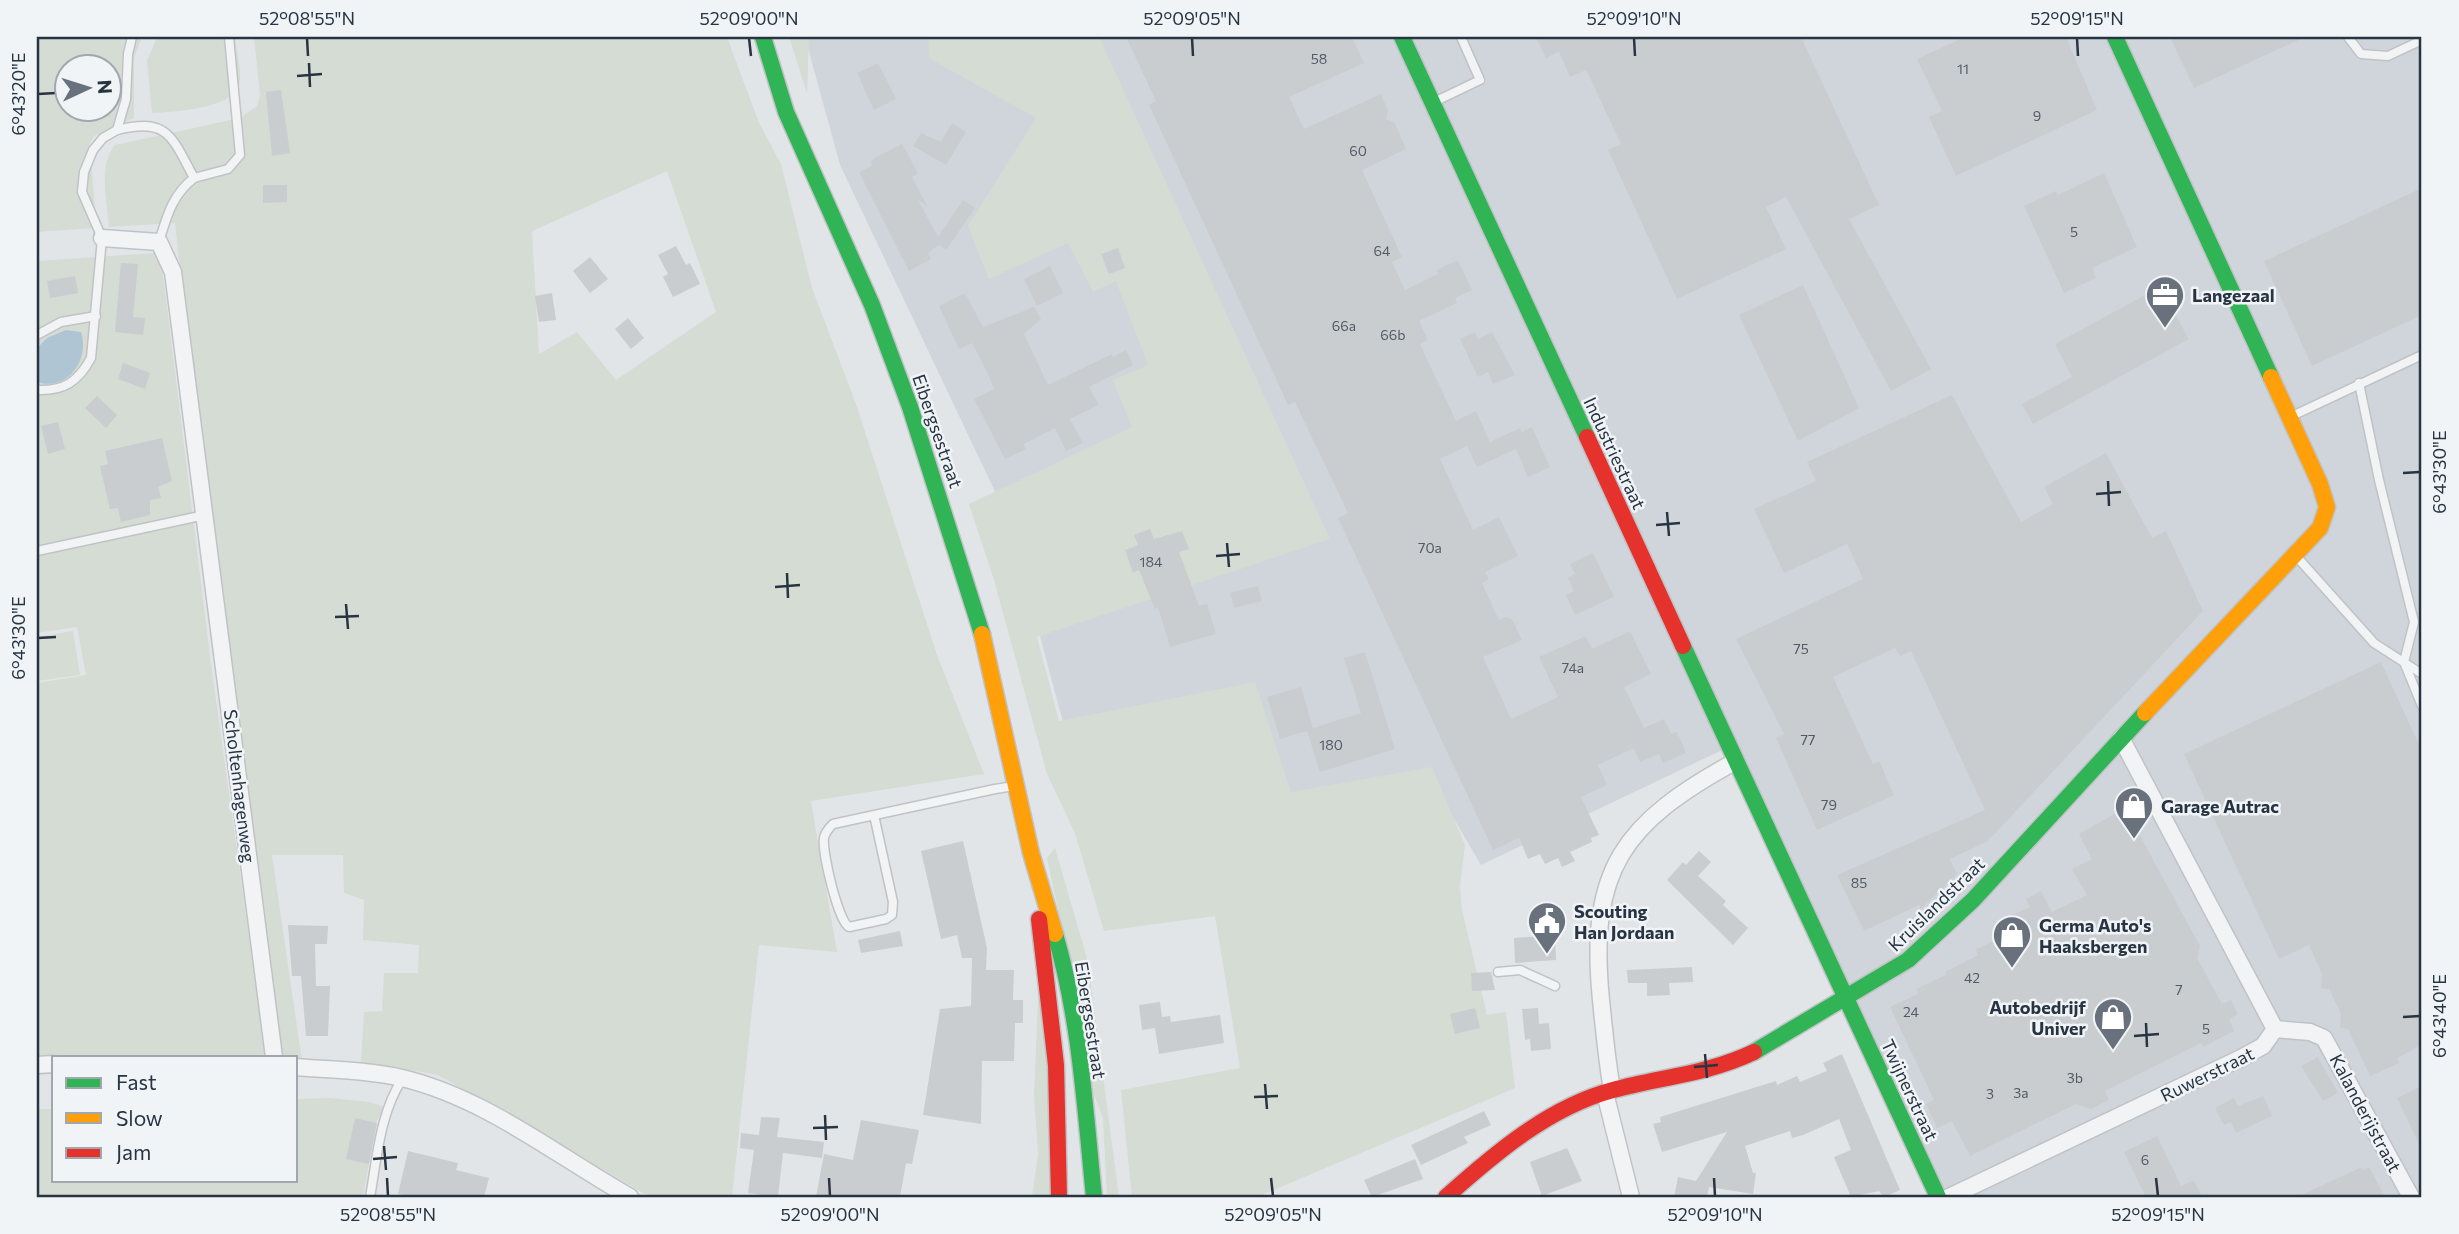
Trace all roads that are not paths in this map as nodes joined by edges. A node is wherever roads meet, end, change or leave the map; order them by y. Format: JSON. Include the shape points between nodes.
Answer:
{"nodes":[{"id":1,"x":132,"y":37,"type":"edge"},
{"id":2,"x":229,"y":37,"type":"edge"},
{"id":3,"x":763,"y":37,"type":"edge"},
{"id":4,"x":1402,"y":37,"type":"edge"},
{"id":5,"x":1461,"y":37,"type":"edge"},
{"id":6,"x":2115,"y":37,"type":"edge"},
{"id":7,"x":2348,"y":37,"type":"edge"},
{"id":8,"x":2422,"y":40,"type":"edge"},
{"id":9,"x":1433,"y":103,"type":"junction"},
{"id":10,"x":117,"y":130,"type":"junction"},
{"id":11,"x":194,"y":178,"type":"junction"},
{"id":12,"x":102,"y":238,"type":"junction"},
{"id":13,"x":159,"y":242,"type":"junction"},
{"id":14,"x":96,"y":316,"type":"junction"},
{"id":15,"x":37,"y":335,"type":"edge"},
{"id":16,"x":2422,"y":355,"type":"edge"},
{"id":17,"x":2359,"y":383,"type":"junction"},
{"id":18,"x":37,"y":390,"type":"edge"},
{"id":19,"x":2290,"y":416,"type":"junction"},
{"id":20,"x":206,"y":515,"type":"junction"},
{"id":21,"x":37,"y":551,"type":"edge"},
{"id":22,"x":2296,"y":556,"type":"junction"},
{"id":23,"x":2404,"y":662,"type":"junction"},
{"id":24,"x":2422,"y":674,"type":"edge"},
{"id":25,"x":2422,"y":706,"type":"edge"},
{"id":26,"x":2121,"y":738,"type":"junction"},
{"id":27,"x":1736,"y":761,"type":"junction"},
{"id":28,"x":1017,"y":785,"type":"junction"},
{"id":29,"x":874,"y":815,"type":"junction"},
{"id":30,"x":1031,"y":853,"type":"junction"},
{"id":31,"x":1498,"y":972,"type":"dead end"},
{"id":32,"x":1555,"y":986,"type":"dead end"},
{"id":33,"x":1847,"y":999,"type":"junction"},
{"id":34,"x":2275,"y":1029,"type":"junction"},
{"id":35,"x":274,"y":1056,"type":"edge"},
{"id":36,"x":298,"y":1066,"type":"edge"},
{"id":37,"x":403,"y":1078,"type":"junction"},
{"id":38,"x":1609,"y":1092,"type":"junction"},
{"id":39,"x":370,"y":1197,"type":"edge"},
{"id":40,"x":630,"y":1197,"type":"edge"},
{"id":41,"x":1059,"y":1197,"type":"edge"},
{"id":42,"x":1094,"y":1197,"type":"edge"},
{"id":43,"x":1446,"y":1197,"type":"edge"},
{"id":44,"x":1631,"y":1197,"type":"edge"},
{"id":45,"x":1938,"y":1197,"type":"edge"},
{"id":46,"x":1949,"y":1197,"type":"edge"},
{"id":47,"x":2411,"y":1197,"type":"edge"}],
"edges":[{"from":1,"to":10,"type":"lane","via":[[126,99]]},
{"from":2,"to":11,"type":"lane","via":[[240,155],[228,169]]},
{"from":3,"to":28,"type":"street","name":"Eibergsestraat","via":[[786,111],[872,305],[910,407],[986,648]]},
{"from":4,"to":9,"type":"street","name":"Industriestraat"},
{"from":5,"to":9,"type":"lane","via":[[1480,80]]},
{"from":6,"to":19,"type":"street","name":"Kruislandstraat"},
{"from":7,"to":8,"type":"lane","via":[[2361,54],[2388,56]]},
{"from":9,"to":27,"type":"street","name":"Industriestraat"},
{"from":10,"to":11,"type":"lane","via":[[156,126],[174,141]]},
{"from":10,"to":12,"type":"lane","via":[[98,144],[84,172],[82,192]]},
{"from":11,"to":13,"type":"lane","via":[[169,207]]},
{"from":12,"to":13,"type":"street"},
{"from":12,"to":14,"type":"lane"},
{"from":13,"to":20,"type":"street","name":"Scholtenhagenweg","via":[[173,272]]},
{"from":14,"to":15,"type":"lane","via":[[61,322]]},
{"from":14,"to":18,"type":"lane","via":[[91,358],[82,374],[65,388]]},
{"from":16,"to":17,"type":"lane"},
{"from":17,"to":19,"type":"lane"},
{"from":17,"to":23,"type":"lane","via":[[2414,622]]},
{"from":19,"to":22,"type":"street","name":"Kruislandstraat","via":[[2327,507],[2320,528]]},
{"from":20,"to":21,"type":"lane"},
{"from":20,"to":35,"type":"street","name":"Scholtenhagenweg"},
{"from":22,"to":23,"type":"lane","via":[[2374,643]]},
{"from":22,"to":26,"type":"street","name":"Kruislandstraat"},
{"from":23,"to":24,"type":"lane"},
{"from":23,"to":25,"type":"lane"},
{"from":26,"to":33,"type":"street","name":"Kruislandstraat","via":[[1973,900],[1908,960]]},
{"from":26,"to":34,"type":"street"},
{"from":27,"to":33,"type":"street","name":"Industriestraat"},
{"from":27,"to":38,"type":"street","via":[[1698,782],[1649,821],[1610,872],[1598,935]]},
{"from":28,"to":29,"type":"lane"},
{"from":28,"to":30,"type":"street","name":"Eibergsestraat"},
{"from":29,"to":29,"type":"lane","via":[[833,824],[824,837],[840,916],[849,927],[891,915],[893,902]]},
{"from":30,"to":41,"type":"street","name":"Eibergsestraat","via":[[1056,1065]]},
{"from":30,"to":42,"type":"street","name":"Eibergsestraat","via":[[1063,960],[1081,1068]]},
{"from":31,"to":32,"type":"lane","via":[[1520,970]]},
{"from":33,"to":38,"type":"street","name":"Kruislandstraat","via":[[1741,1058],[1697,1074]]},
{"from":33,"to":45,"type":"street","name":"Twijnerstraat"},
{"from":34,"to":46,"type":"street","name":"Ruwerstraat","via":[[2263,1046],[2241,1058]]},
{"from":34,"to":47,"type":"street","name":"Kalanderijstraat","via":[[2324,1038]]},
{"from":36,"to":37,"type":"street"},
{"from":37,"to":39,"type":"lane","via":[[384,1123]]},
{"from":37,"to":40,"type":"street","via":[[469,1103]]},
{"from":38,"to":43,"type":"street","name":"Kruislandstraat","via":[[1534,1127],[1496,1152]]},
{"from":38,"to":44,"type":"street"}]}
